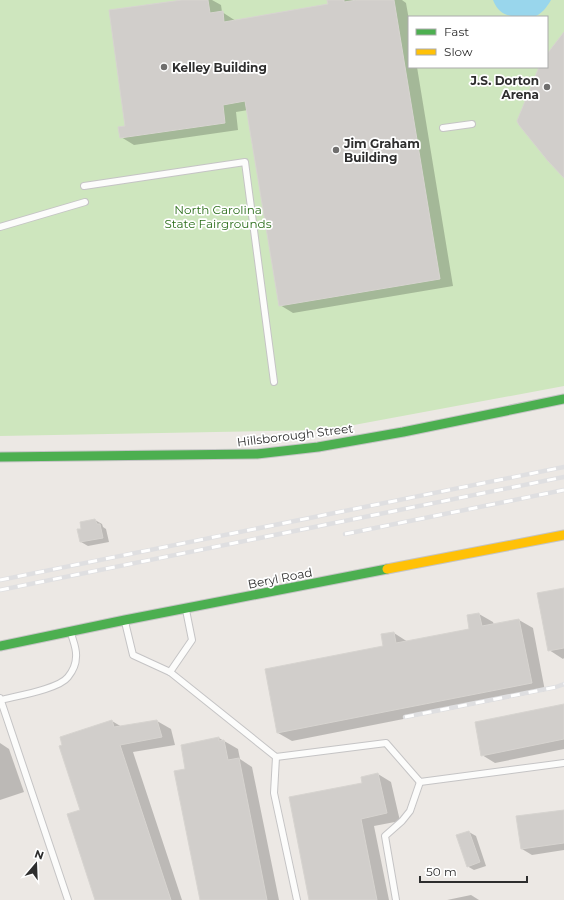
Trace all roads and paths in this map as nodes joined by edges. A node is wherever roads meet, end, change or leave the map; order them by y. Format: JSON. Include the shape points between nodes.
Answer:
{"nodes":[{"id":1,"x":472,"y":124,"type":"dead end"},
{"id":2,"x":443,"y":128,"type":"dead end"},
{"id":3,"x":84,"y":186,"type":"dead end"},
{"id":4,"x":85,"y":202,"type":"dead end"},
{"id":5,"x":0,"y":227,"type":"edge"},
{"id":6,"x":274,"y":382,"type":"dead end"},
{"id":7,"x":564,"y":399,"type":"edge"},
{"id":8,"x":0,"y":458,"type":"edge"},
{"id":9,"x":564,"y":535,"type":"edge"},
{"id":10,"x":186,"y":608,"type":"junction"},
{"id":11,"x":125,"y":620,"type":"junction"},
{"id":12,"x":71,"y":631,"type":"junction"},
{"id":13,"x":0,"y":646,"type":"edge"},
{"id":14,"x":170,"y":672,"type":"junction"},
{"id":15,"x":0,"y":699,"type":"edge"},
{"id":16,"x":276,"y":757,"type":"junction"},
{"id":17,"x":564,"y":763,"type":"edge"},
{"id":18,"x":420,"y":782,"type":"junction"},
{"id":19,"x":68,"y":900,"type":"edge"},
{"id":20,"x":297,"y":900,"type":"edge"},
{"id":21,"x":396,"y":900,"type":"edge"}],
"edges":[{"from":1,"to":2,"type":"lane"},
{"from":3,"to":6,"type":"lane","via":[[245,162]]},
{"from":4,"to":5,"type":"lane"},
{"from":7,"to":8,"type":"street","name":"Hillsborough Street","via":[[403,432],[318,447],[257,454]]},
{"from":9,"to":10,"type":"street","name":"Beryl Road"},
{"from":10,"to":11,"type":"street","name":"Beryl Road"},
{"from":10,"to":14,"type":"lane","via":[[192,640]]},
{"from":11,"to":12,"type":"street","name":"Beryl Road"},
{"from":11,"to":14,"type":"lane","via":[[133,655]]},
{"from":12,"to":13,"type":"street","name":"Beryl Road"},
{"from":12,"to":15,"type":"lane","via":[[76,658],[68,678],[55,686]]},
{"from":14,"to":16,"type":"lane"},
{"from":15,"to":19,"type":"lane"},
{"from":16,"to":18,"type":"lane","via":[[386,743]]},
{"from":16,"to":20,"type":"lane","via":[[274,793]]},
{"from":17,"to":18,"type":"lane"},
{"from":18,"to":21,"type":"lane","via":[[410,812],[385,836]]}]}
